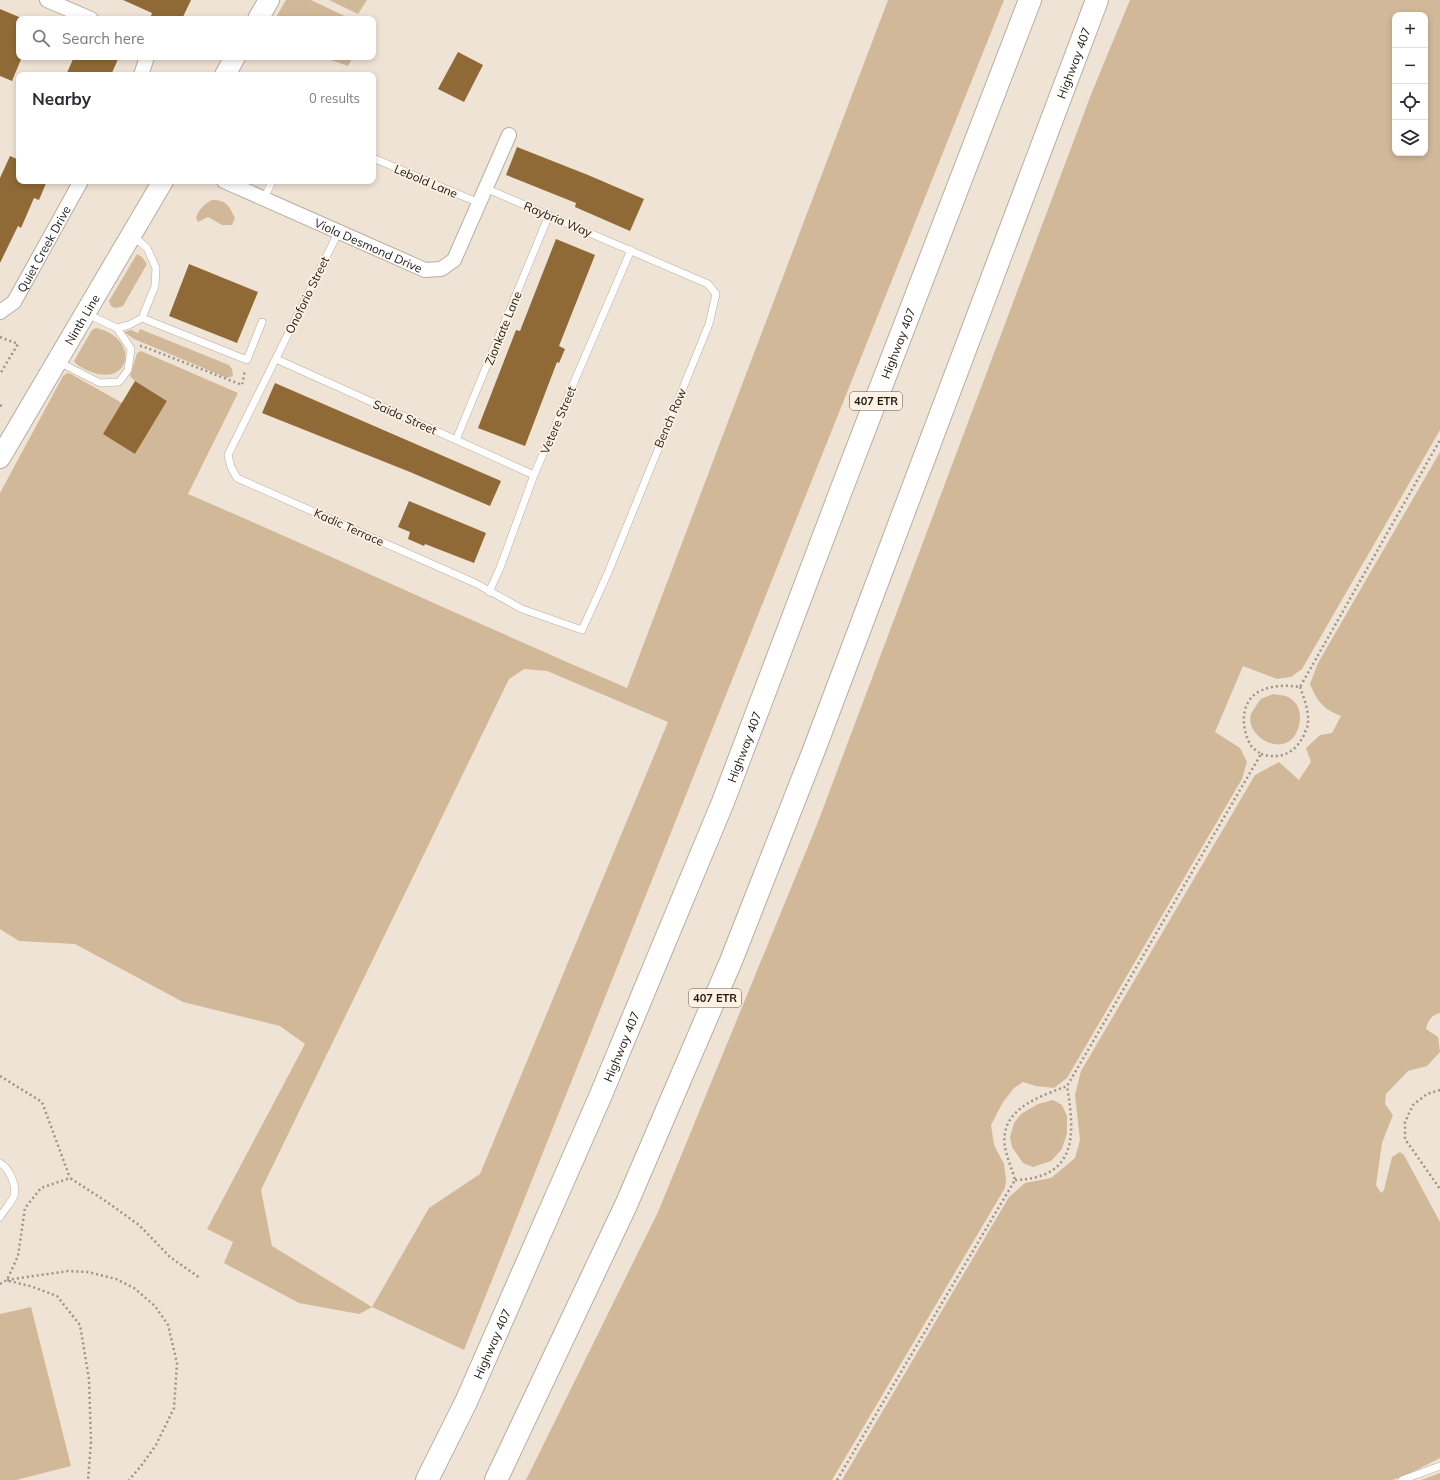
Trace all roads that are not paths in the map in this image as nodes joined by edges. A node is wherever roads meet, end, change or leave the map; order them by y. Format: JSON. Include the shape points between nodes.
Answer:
{"nodes":[{"id":1,"x":47,"y":0,"type":"edge"},
{"id":2,"x":269,"y":0,"type":"edge"},
{"id":3,"x":1030,"y":0,"type":"edge"},
{"id":4,"x":1097,"y":0,"type":"edge"},
{"id":5,"x":84,"y":16,"type":"edge"},
{"id":6,"x":260,"y":16,"type":"edge"},
{"id":7,"x":146,"y":60,"type":"edge"},
{"id":8,"x":233,"y":60,"type":"edge"},
{"id":9,"x":142,"y":72,"type":"edge"},
{"id":10,"x":227,"y":72,"type":"edge"},
{"id":11,"x":508,"y":135,"type":"dead end"},
{"id":12,"x":376,"y":159,"type":"edge"},
{"id":13,"x":80,"y":184,"type":"edge"},
{"id":14,"x":161,"y":184,"type":"edge"},
{"id":15,"x":231,"y":184,"type":"edge"},
{"id":16,"x":271,"y":184,"type":"edge"},
{"id":17,"x":485,"y":188,"type":"junction"},
{"id":18,"x":264,"y":199,"type":"junction"},
{"id":19,"x":479,"y":203,"type":"junction"},
{"id":20,"x":549,"y":215,"type":"junction"},
{"id":21,"x":338,"y":232,"type":"junction"},
{"id":22,"x":131,"y":235,"type":"junction"},
{"id":23,"x":631,"y":250,"type":"junction"},
{"id":24,"x":0,"y":312,"type":"edge"},
{"id":25,"x":85,"y":313,"type":"junction"},
{"id":26,"x":142,"y":318,"type":"junction"},
{"id":27,"x":262,"y":322,"type":"dead end"},
{"id":28,"x":117,"y":328,"type":"junction"},
{"id":29,"x":276,"y":359,"type":"junction"},
{"id":30,"x":57,"y":361,"type":"junction"},
{"id":31,"x":456,"y":440,"type":"junction"},
{"id":32,"x":0,"y":458,"type":"edge"},
{"id":33,"x":534,"y":475,"type":"junction"},
{"id":34,"x":489,"y":592,"type":"junction"},
{"id":35,"x":582,"y":630,"type":"joint"},
{"id":36,"x":0,"y":1163,"type":"edge"},
{"id":37,"x":0,"y":1217,"type":"edge"},
{"id":38,"x":1440,"y":1466,"type":"edge"},
{"id":39,"x":427,"y":1480,"type":"edge"},
{"id":40,"x":496,"y":1480,"type":"edge"},
{"id":41,"x":1402,"y":1480,"type":"edge"}],
"edges":[{"from":1,"to":5,"type":"street"},
{"from":2,"to":6,"type":"main road"},
{"from":3,"to":39,"type":"highway","name":"Highway 407","number":"407 ETR","via":[[720,810],[600,1097],[466,1402]]},
{"from":4,"to":40,"type":"highway","name":"Highway 407","number":"407 ETR","via":[[814,750],[730,961],[626,1205]]},
{"from":7,"to":9,"type":"street"},
{"from":8,"to":10,"type":"main road"},
{"from":11,"to":17,"type":"street","name":"Viola Desmond Drive"},
{"from":12,"to":19,"type":"lane","name":"Lebold Lane"},
{"from":13,"to":24,"type":"street","name":"Quiet Creek Drive","via":[[14,302]]},
{"from":14,"to":22,"type":"main road","name":"Ninth Line"},
{"from":15,"to":18,"type":"street","name":"Viola Desmond Drive"},
{"from":16,"to":18,"type":"lane"},
{"from":17,"to":19,"type":"street","name":"Viola Desmond Drive"},
{"from":17,"to":20,"type":"lane","name":"Raybria Way"},
{"from":18,"to":21,"type":"street","name":"Viola Desmond Drive"},
{"from":19,"to":21,"type":"street","name":"Viola Desmond Drive","via":[[454,260],[441,269],[425,270]]},
{"from":20,"to":23,"type":"lane","name":"Raybria Way"},
{"from":20,"to":31,"type":"lane","name":"Zionkate Lane"},
{"from":21,"to":29,"type":"lane","name":"Onoforio Street"},
{"from":22,"to":25,"type":"main road","name":"Ninth Line"},
{"from":22,"to":26,"type":"lane","via":[[147,248],[156,268],[155,286]]},
{"from":23,"to":33,"type":"lane","name":"Vetere Street"},
{"from":23,"to":35,"type":"lane","name":"Bench Row","via":[[708,284],[716,294],[709,324],[654,454],[607,575]]},
{"from":25,"to":28,"type":"lane"},
{"from":25,"to":30,"type":"main road","name":"Ninth Line"},
{"from":26,"to":27,"type":"lane","via":[[247,360]]},
{"from":26,"to":28,"type":"lane"},
{"from":28,"to":30,"type":"lane","via":[[131,349],[128,370],[119,382],[100,383]]},
{"from":29,"to":31,"type":"lane","name":"Saida Street"},
{"from":29,"to":34,"type":"lane","name":"Kadic Terrace","via":[[228,455],[237,478],[475,583]]},
{"from":30,"to":32,"type":"main road","name":"Ninth Line"},
{"from":31,"to":33,"type":"lane","name":"Saida Street"},
{"from":33,"to":34,"type":"lane","name":"Vetere Street"},
{"from":34,"to":35,"type":"lane","name":"Kadic Terrace","via":[[522,610]]},
{"from":36,"to":37,"type":"lane","via":[[6,1166],[13,1179],[14,1195]]},
{"from":38,"to":41,"type":"lane"}]}
